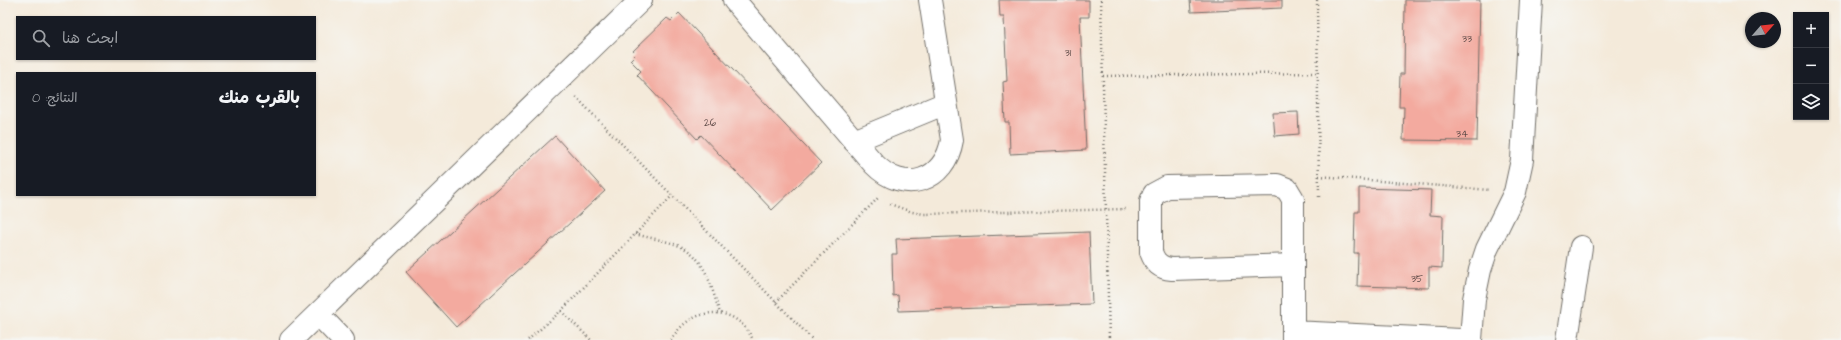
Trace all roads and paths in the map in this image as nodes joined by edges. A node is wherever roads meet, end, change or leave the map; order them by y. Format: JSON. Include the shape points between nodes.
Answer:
{"nodes":[{"id":1,"x":641,"y":0,"type":"edge"},
{"id":2,"x":735,"y":0,"type":"edge"},
{"id":3,"x":930,"y":0,"type":"edge"},
{"id":4,"x":1101,"y":0,"type":"edge"},
{"id":5,"x":1317,"y":0,"type":"edge"},
{"id":6,"x":1531,"y":0,"type":"edge"},
{"id":7,"x":1317,"y":73,"type":"junction"},
{"id":8,"x":1103,"y":76,"type":"junction"},
{"id":9,"x":559,"y":80,"type":"junction"},
{"id":10,"x":946,"y":103,"type":"junction"},
{"id":11,"x":854,"y":141,"type":"junction"},
{"id":12,"x":1319,"y":176,"type":"junction"},
{"id":13,"x":1515,"y":192,"type":"junction"},
{"id":14,"x":672,"y":196,"type":"junction"},
{"id":15,"x":1319,"y":200,"type":"dead end"},
{"id":16,"x":1150,"y":208,"type":"junction"},
{"id":17,"x":1106,"y":209,"type":"junction"},
{"id":18,"x":634,"y":234,"type":"junction"},
{"id":19,"x":1581,"y":246,"type":"dead end"},
{"id":20,"x":1293,"y":265,"type":"junction"},
{"id":21,"x":776,"y":302,"type":"junction"},
{"id":22,"x":561,"y":310,"type":"junction"},
{"id":23,"x":720,"y":313,"type":"junction"},
{"id":24,"x":318,"y":314,"type":"junction"},
{"id":25,"x":1293,"y":336,"type":"edge"},
{"id":26,"x":291,"y":340,"type":"edge"},
{"id":27,"x":343,"y":340,"type":"edge"},
{"id":28,"x":528,"y":340,"type":"edge"},
{"id":29,"x":591,"y":340,"type":"edge"},
{"id":30,"x":671,"y":340,"type":"edge"},
{"id":31,"x":753,"y":340,"type":"edge"},
{"id":32,"x":813,"y":340,"type":"edge"},
{"id":33,"x":1109,"y":340,"type":"edge"},
{"id":34,"x":1461,"y":340,"type":"edge"},
{"id":35,"x":1471,"y":340,"type":"edge"},
{"id":36,"x":1567,"y":340,"type":"edge"}],
"edges":[{"from":1,"to":9,"type":"street"},
{"from":2,"to":11,"type":"street"},
{"from":3,"to":10,"type":"street"},
{"from":4,"to":8,"type":"path"},
{"from":5,"to":7,"type":"path"},
{"from":6,"to":13,"type":"street","via":[[1524,142]]},
{"from":7,"to":8,"type":"path"},
{"from":7,"to":12,"type":"path"},
{"from":8,"to":17,"type":"path"},
{"from":9,"to":14,"type":"path"},
{"from":9,"to":24,"type":"street"},
{"from":10,"to":11,"type":"street"},
{"from":10,"to":11,"type":"street","via":[[952,140],[950,151],[939,170],[930,176],[910,182],[896,179],[882,172]]},
{"from":12,"to":13,"type":"path"},
{"from":12,"to":15,"type":"path"},
{"from":13,"to":35,"type":"street","via":[[1480,270],[1474,299]]},
{"from":14,"to":18,"type":"path"},
{"from":14,"to":21,"type":"path"},
{"from":16,"to":17,"type":"path"},
{"from":16,"to":20,"type":"street","via":[[1151,252],[1159,266],[1166,268]]},
{"from":16,"to":20,"type":"street","via":[[1154,194],[1167,187],[1283,186],[1293,199]]},
{"from":17,"to":21,"type":"path","via":[[924,214],[900,209],[880,196]]},
{"from":17,"to":33,"type":"path"},
{"from":18,"to":22,"type":"path"},
{"from":18,"to":23,"type":"path","via":[[677,244],[695,256],[706,273]]},
{"from":19,"to":36,"type":"street"},
{"from":20,"to":25,"type":"street"},
{"from":21,"to":32,"type":"path"},
{"from":22,"to":28,"type":"path"},
{"from":22,"to":29,"type":"path"},
{"from":23,"to":30,"type":"path","via":[[695,316],[684,322]]},
{"from":23,"to":31,"type":"path","via":[[742,324]]},
{"from":24,"to":26,"type":"street"},
{"from":24,"to":27,"type":"street"},
{"from":25,"to":34,"type":"street"}]}
